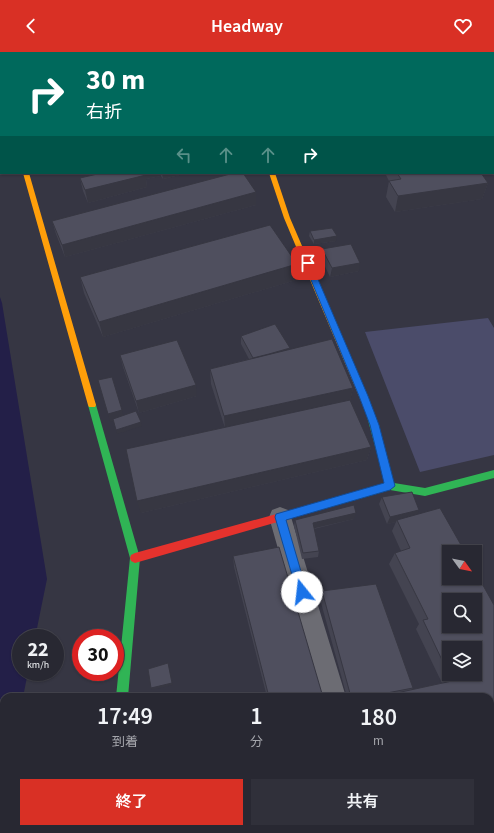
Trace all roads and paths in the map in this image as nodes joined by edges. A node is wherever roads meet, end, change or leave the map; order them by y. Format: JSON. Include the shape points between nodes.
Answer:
{"nodes":[{"id":1,"x":26,"y":174,"type":"edge"},
{"id":2,"x":272,"y":174,"type":"edge"},
{"id":3,"x":494,"y":474,"type":"edge"},
{"id":4,"x":390,"y":486,"type":"junction"},
{"id":5,"x":280,"y":517,"type":"junction"},
{"id":6,"x":135,"y":558,"type":"junction"},
{"id":7,"x":122,"y":693,"type":"edge"},
{"id":8,"x":332,"y":693,"type":"edge"}],
"edges":[{"from":1,"to":6,"type":"street"},
{"from":2,"to":4,"type":"street","via":[[287,218],[364,396]]},
{"from":3,"to":4,"type":"street","via":[[425,492]]},
{"from":4,"to":5,"type":"street"},
{"from":5,"to":6,"type":"street"},
{"from":5,"to":8,"type":"street"},
{"from":6,"to":7,"type":"street"}]}
